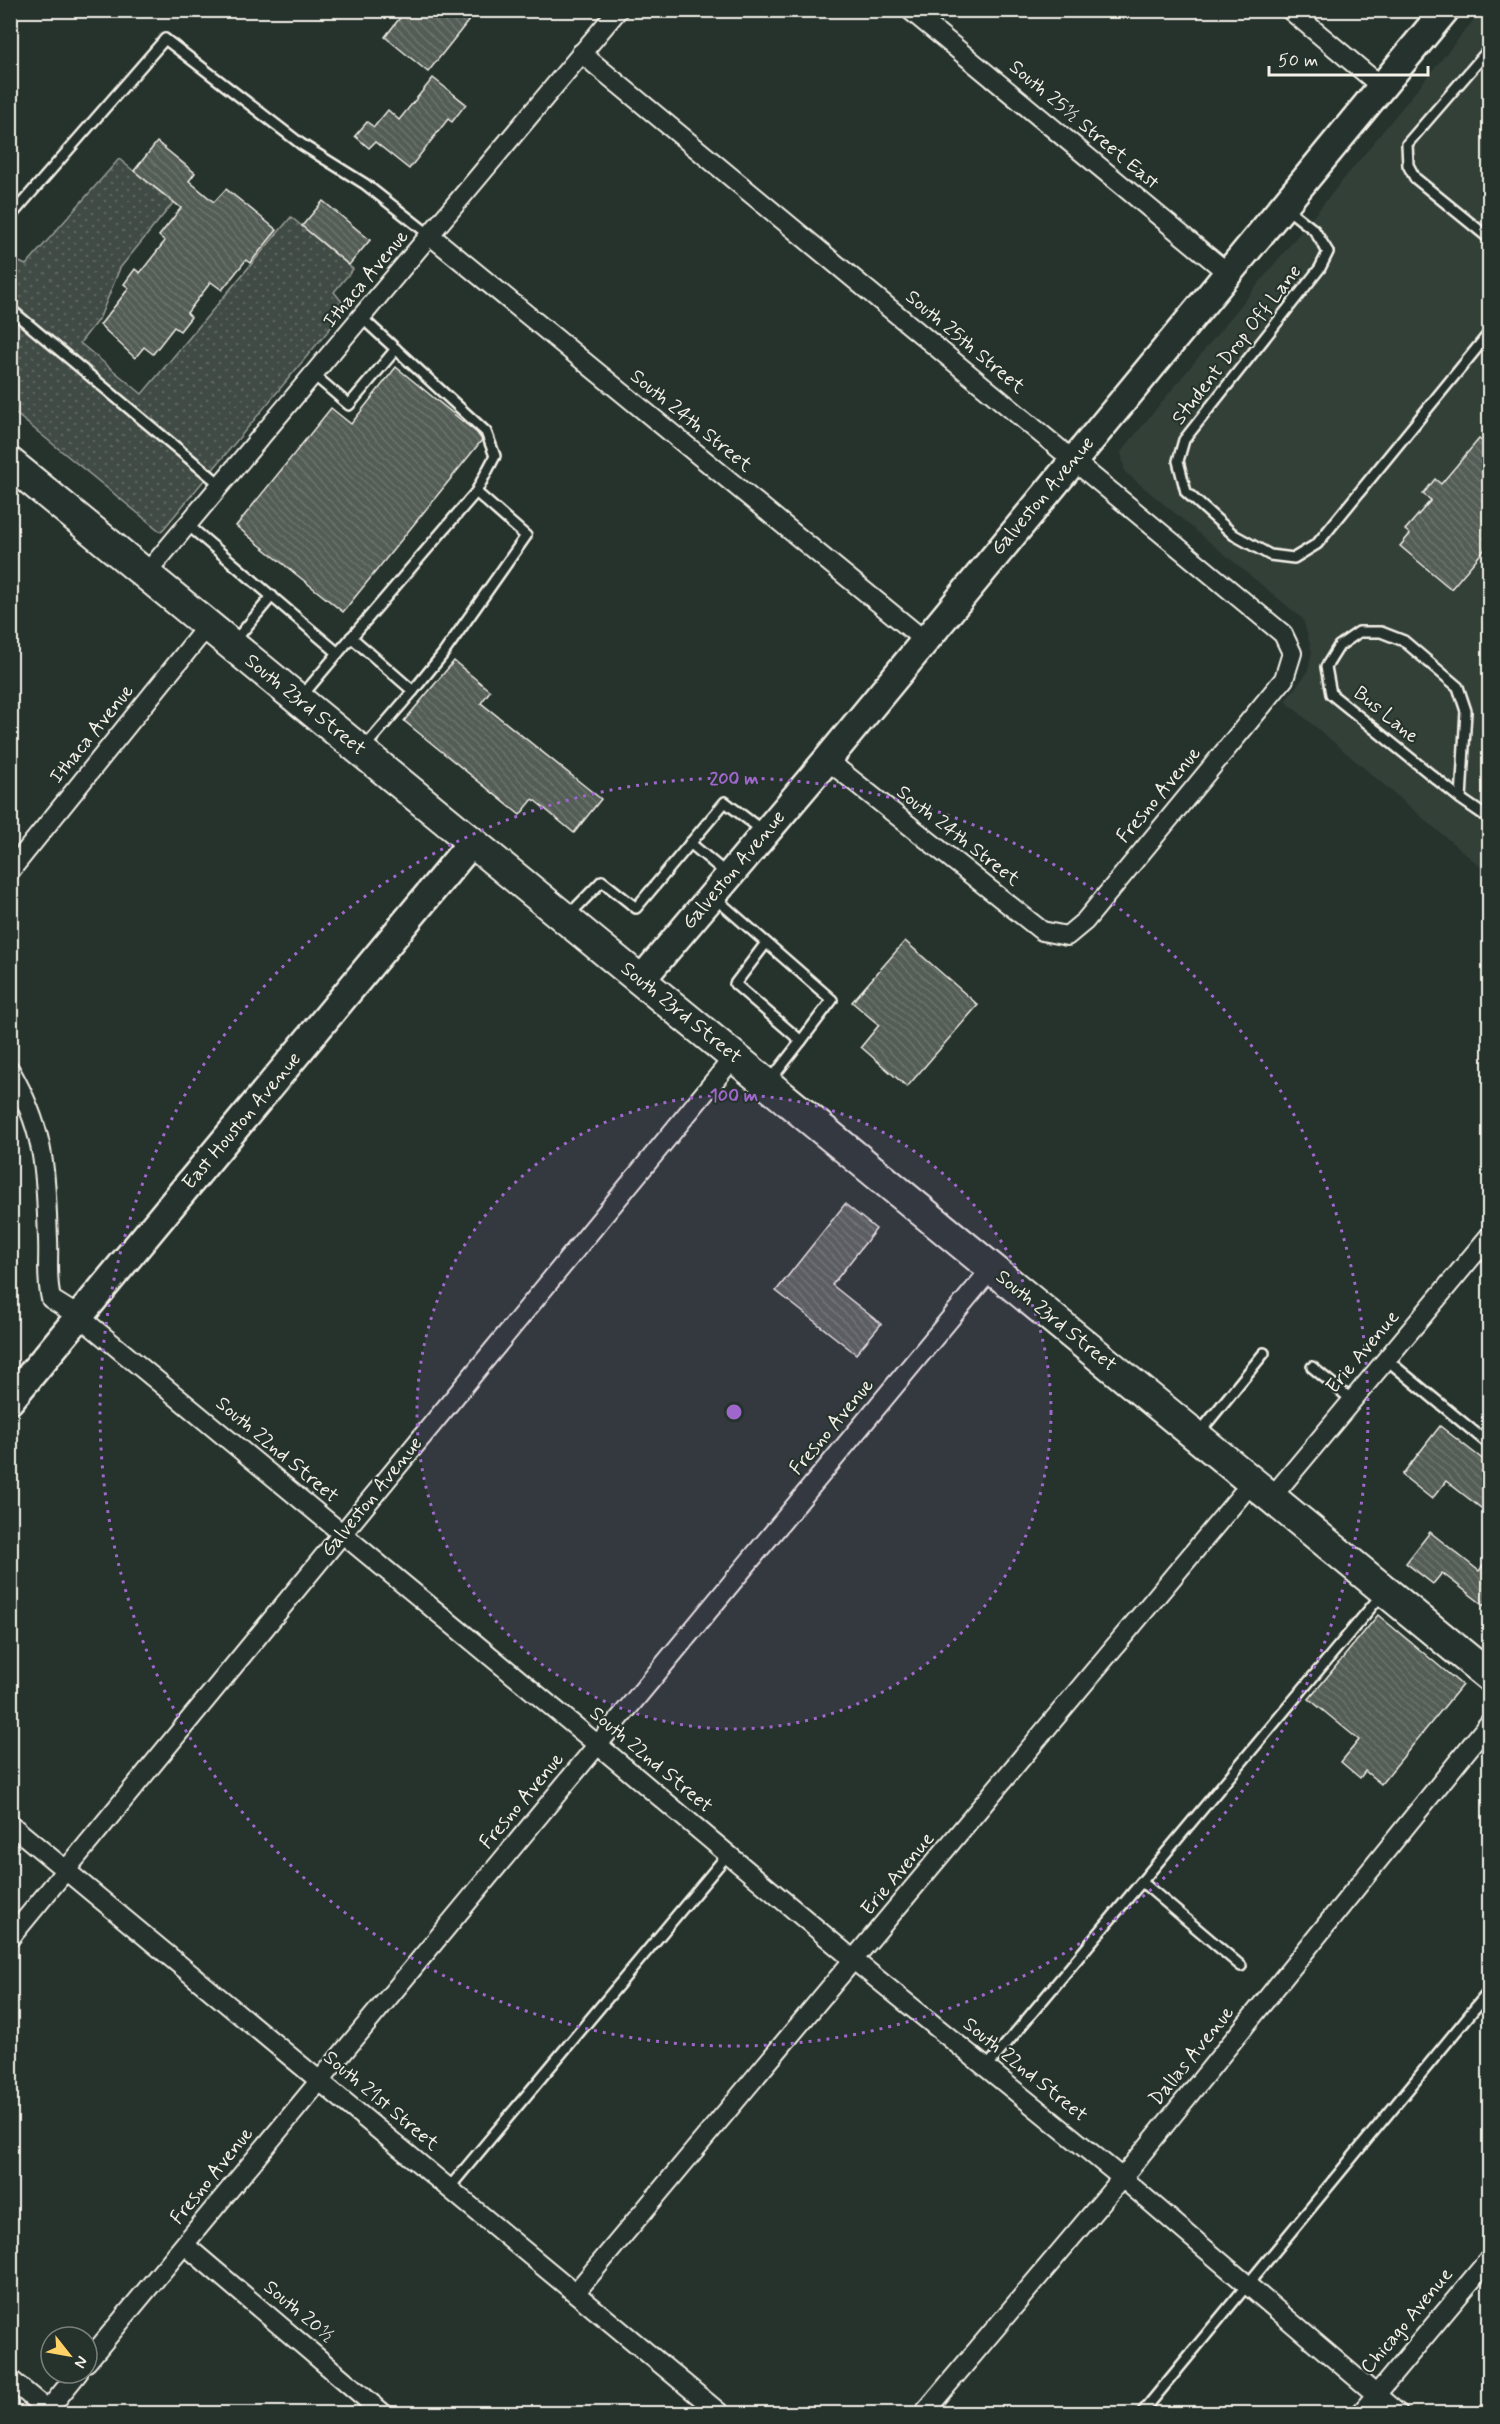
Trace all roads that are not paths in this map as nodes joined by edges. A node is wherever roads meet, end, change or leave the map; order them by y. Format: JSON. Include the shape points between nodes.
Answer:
{"nodes":[{"id":1,"x":618,"y":10,"type":"edge"},
{"id":2,"x":910,"y":10,"type":"edge"},
{"id":3,"x":1290,"y":10,"type":"edge"},
{"id":4,"x":1445,"y":10,"type":"edge"},
{"id":5,"x":1490,"y":48,"type":"edge"},
{"id":6,"x":581,"y":54,"type":"junction"},
{"id":7,"x":1382,"y":87,"type":"junction"},
{"id":8,"x":1284,"y":207,"type":"junction"},
{"id":9,"x":10,"y":217,"type":"edge"},
{"id":10,"x":431,"y":236,"type":"junction"},
{"id":11,"x":1490,"y":239,"type":"edge"},
{"id":12,"x":1229,"y":274,"type":"junction"},
{"id":13,"x":10,"y":309,"type":"edge"},
{"id":14,"x":362,"y":318,"type":"junction"},
{"id":15,"x":1490,"y":332,"type":"edge"},
{"id":16,"x":396,"y":349,"type":"junction"},
{"id":17,"x":314,"y":375,"type":"junction"},
{"id":18,"x":1073,"y":460,"type":"junction"},
{"id":19,"x":10,"y":463,"type":"edge"},
{"id":20,"x":221,"y":485,"type":"junction"},
{"id":21,"x":476,"y":492,"type":"junction"},
{"id":22,"x":188,"y":525,"type":"junction"},
{"id":23,"x":146,"y":574,"type":"junction"},
{"id":24,"x":272,"y":596,"type":"junction"},
{"id":25,"x":208,"y":625,"type":"junction"},
{"id":26,"x":351,"y":637,"type":"junction"},
{"id":27,"x":924,"y":640,"type":"junction"},
{"id":28,"x":231,"y":645,"type":"junction"},
{"id":29,"x":338,"y":653,"type":"junction"},
{"id":30,"x":1284,"y":679,"type":"joint"},
{"id":31,"x":413,"y":691,"type":"junction"},
{"id":32,"x":299,"y":700,"type":"junction"},
{"id":33,"x":362,"y":751,"type":"junction"},
{"id":34,"x":827,"y":760,"type":"junction"},
{"id":35,"x":1461,"y":799,"type":"junction"},
{"id":36,"x":1490,"y":819,"type":"edge"},
{"id":37,"x":765,"y":833,"type":"junction"},
{"id":38,"x":472,"y":842,"type":"junction"},
{"id":39,"x":690,"y":843,"type":"junction"},
{"id":40,"x":10,"y":871,"type":"edge"},
{"id":41,"x":721,"y":886,"type":"junction"},
{"id":42,"x":565,"y":918,"type":"junction"},
{"id":43,"x":1067,"y":936,"type":"joint"},
{"id":44,"x":766,"y":943,"type":"junction"},
{"id":45,"x":641,"y":980,"type":"junction"},
{"id":46,"x":801,"y":1041,"type":"junction"},
{"id":47,"x":734,"y":1057,"type":"junction"},
{"id":48,"x":10,"y":1070,"type":"edge"},
{"id":49,"x":767,"y":1084,"type":"junction"},
{"id":50,"x":1490,"y":1235,"type":"edge"},
{"id":51,"x":992,"y":1268,"type":"junction"},
{"id":52,"x":80,"y":1317,"type":"junction"},
{"id":53,"x":1264,"y":1353,"type":"dead end"},
{"id":54,"x":1386,"y":1359,"type":"junction"},
{"id":55,"x":1312,"y":1366,"type":"dead end"},
{"id":56,"x":10,"y":1400,"type":"edge"},
{"id":57,"x":1352,"y":1400,"type":"junction"},
{"id":58,"x":1197,"y":1437,"type":"junction"},
{"id":59,"x":1490,"y":1445,"type":"edge"},
{"id":60,"x":1261,"y":1490,"type":"junction"},
{"id":61,"x":342,"y":1533,"type":"junction"},
{"id":62,"x":1384,"y":1591,"type":"junction"},
{"id":63,"x":1490,"y":1677,"type":"edge"},
{"id":64,"x":1490,"y":1722,"type":"edge"},
{"id":65,"x":598,"y":1745,"type":"junction"},
{"id":66,"x":10,"y":1824,"type":"edge"},
{"id":67,"x":728,"y":1854,"type":"junction"},
{"id":68,"x":66,"y":1871,"type":"junction"},
{"id":69,"x":1142,"y":1882,"type":"junction"},
{"id":70,"x":10,"y":1938,"type":"edge"},
{"id":71,"x":855,"y":1961,"type":"junction"},
{"id":72,"x":1241,"y":1966,"type":"dead end"},
{"id":73,"x":1490,"y":1990,"type":"edge"},
{"id":74,"x":986,"y":2068,"type":"junction"},
{"id":75,"x":320,"y":2079,"type":"junction"},
{"id":76,"x":1122,"y":2178,"type":"junction"},
{"id":77,"x":449,"y":2188,"type":"junction"},
{"id":78,"x":185,"y":2245,"type":"junction"},
{"id":79,"x":1490,"y":2258,"type":"edge"},
{"id":80,"x":1248,"y":2284,"type":"junction"},
{"id":81,"x":576,"y":2292,"type":"junction"},
{"id":82,"x":99,"y":2348,"type":"edge"},
{"id":83,"x":10,"y":2379,"type":"edge"},
{"id":84,"x":69,"y":2385,"type":"edge"},
{"id":85,"x":1376,"y":2394,"type":"junction"},
{"id":86,"x":50,"y":2412,"type":"edge"},
{"id":87,"x":384,"y":2414,"type":"edge"},
{"id":88,"x":721,"y":2414,"type":"edge"},
{"id":89,"x":923,"y":2414,"type":"edge"},
{"id":90,"x":1141,"y":2414,"type":"edge"},
{"id":91,"x":1360,"y":2414,"type":"edge"},
{"id":92,"x":1399,"y":2414,"type":"edge"}],
"edges":[{"from":1,"to":6,"type":"street","name":"Ithaca Avenue"},
{"from":2,"to":12,"type":"street","name":"South 25½ Street East"},
{"from":3,"to":7,"type":"street"},
{"from":4,"to":7,"type":"street","name":"Galveston Avenue"},
{"from":5,"to":11,"type":"lane","via":[[1407,144],[1408,165],[1415,178]]},
{"from":6,"to":10,"type":"street","name":"Ithaca Avenue"},
{"from":6,"to":18,"type":"street","name":"South 25th Street"},
{"from":7,"to":8,"type":"street","name":"Galveston Avenue"},
{"from":8,"to":12,"type":"street","name":"Galveston Avenue"},
{"from":8,"to":15,"type":"lane","name":"Student Drop Off Lane","via":[[1314,230],[1328,252],[1320,268],[1184,440],[1178,461],[1186,492],[1234,535],[1270,555],[1294,558],[1317,544]]},
{"from":9,"to":10,"type":"lane","via":[[165,39],[301,144],[364,184]]},
{"from":10,"to":14,"type":"street","name":"Ithaca Avenue"},
{"from":10,"to":27,"type":"street","name":"South 24th Street"},
{"from":12,"to":18,"type":"street","name":"Galveston Avenue"},
{"from":13,"to":20,"type":"lane"},
{"from":14,"to":16,"type":"lane"},
{"from":14,"to":17,"type":"street","name":"Ithaca Avenue"},
{"from":16,"to":17,"type":"lane","via":[[349,405]]},
{"from":16,"to":21,"type":"lane","via":[[486,432],[495,456]]},
{"from":17,"to":20,"type":"street","name":"Ithaca Avenue"},
{"from":18,"to":27,"type":"street","name":"Galveston Avenue"},
{"from":18,"to":30,"type":"street","name":"South 25th Street","via":[[1283,634],[1292,653]]},
{"from":19,"to":23,"type":"main road","name":"South 23rd Street"},
{"from":20,"to":22,"type":"street","name":"Ithaca Avenue"},
{"from":21,"to":26,"type":"lane"},
{"from":21,"to":31,"type":"lane","via":[[526,536]]},
{"from":22,"to":23,"type":"street","name":"Ithaca Avenue"},
{"from":22,"to":24,"type":"lane"},
{"from":23,"to":25,"type":"main road","name":"South 23rd Street"},
{"from":24,"to":28,"type":"lane"},
{"from":24,"to":29,"type":"lane"},
{"from":25,"to":28,"type":"main road","name":"South 23rd Street"},
{"from":25,"to":40,"type":"street","name":"Ithaca Avenue"},
{"from":26,"to":29,"type":"lane"},
{"from":26,"to":31,"type":"lane"},
{"from":27,"to":34,"type":"street","name":"Galveston Avenue"},
{"from":28,"to":32,"type":"main road","name":"South 23rd Street"},
{"from":29,"to":32,"type":"lane"},
{"from":30,"to":43,"type":"street","name":"Fresno Avenue","via":[[1085,921]]},
{"from":31,"to":33,"type":"lane"},
{"from":32,"to":33,"type":"main road","name":"South 23rd Street"},
{"from":33,"to":38,"type":"main road","name":"South 23rd Street"},
{"from":34,"to":37,"type":"street","name":"Galveston Avenue"},
{"from":34,"to":43,"type":"street","name":"South 24th Street","via":[[1042,931]]},
{"from":35,"to":35,"type":"lane","name":"Bus Lane","via":[[1466,711],[1458,687],[1404,641],[1381,632],[1359,632],[1339,646],[1326,667],[1331,694]]},
{"from":35,"to":36,"type":"lane","name":"Bus Lane"},
{"from":37,"to":39,"type":"lane","via":[[725,802]]},
{"from":37,"to":41,"type":"street","name":"Galveston Avenue"},
{"from":38,"to":42,"type":"main road","name":"South 23rd Street"},
{"from":38,"to":52,"type":"street","name":"East Houston Avenue"},
{"from":39,"to":41,"type":"lane"},
{"from":39,"to":42,"type":"lane","via":[[636,908],[602,881]]},
{"from":41,"to":44,"type":"lane"},
{"from":41,"to":45,"type":"street","name":"Galveston Avenue"},
{"from":42,"to":45,"type":"main road","name":"South 23rd Street"},
{"from":44,"to":46,"type":"lane","via":[[832,1000]]},
{"from":44,"to":46,"type":"lane","via":[[735,984]]},
{"from":45,"to":47,"type":"main road","name":"South 23rd Street"},
{"from":46,"to":49,"type":"lane"},
{"from":47,"to":49,"type":"main road","name":"South 23rd Street"},
{"from":47,"to":61,"type":"street","name":"Galveston Avenue"},
{"from":48,"to":52,"type":"street","name":"South 22nd Street","via":[[36,1124],[45,1158],[49,1257],[46,1278],[51,1299]]},
{"from":49,"to":51,"type":"main road","name":"South 23rd Street"},
{"from":50,"to":54,"type":"street","name":"Erie Avenue"},
{"from":51,"to":58,"type":"main road","name":"South 23rd Street"},
{"from":51,"to":65,"type":"street","name":"Fresno Avenue"},
{"from":52,"to":56,"type":"street","name":"East Houston Avenue"},
{"from":52,"to":61,"type":"street","name":"South 22nd Street"},
{"from":53,"to":58,"type":"lane"},
{"from":54,"to":57,"type":"street","name":"Erie Avenue"},
{"from":54,"to":59,"type":"lane"},
{"from":55,"to":57,"type":"lane"},
{"from":57,"to":60,"type":"street","name":"Erie Avenue"},
{"from":58,"to":60,"type":"main road","name":"South 23rd Street"},
{"from":60,"to":62,"type":"main road","name":"South 23rd Street"},
{"from":60,"to":71,"type":"street","name":"Erie Avenue"},
{"from":61,"to":65,"type":"street","name":"South 22nd Street"},
{"from":61,"to":68,"type":"street","name":"Galveston Avenue"},
{"from":62,"to":63,"type":"main road","name":"South 23rd Street"},
{"from":62,"to":69,"type":"lane"},
{"from":64,"to":76,"type":"street","name":"Dallas Avenue"},
{"from":65,"to":67,"type":"street","name":"South 22nd Street"},
{"from":65,"to":75,"type":"street","name":"Fresno Avenue"},
{"from":66,"to":68,"type":"street","name":"South 21st Street"},
{"from":67,"to":71,"type":"street","name":"South 22nd Street"},
{"from":67,"to":77,"type":"lane"},
{"from":68,"to":70,"type":"street","name":"Galveston Avenue"},
{"from":68,"to":75,"type":"street","name":"South 21st Street"},
{"from":69,"to":72,"type":"lane"},
{"from":69,"to":74,"type":"lane"},
{"from":71,"to":74,"type":"street","name":"South 22nd Street"},
{"from":71,"to":81,"type":"street","name":"Erie Avenue"},
{"from":73,"to":80,"type":"lane"},
{"from":74,"to":76,"type":"street","name":"South 22nd Street"},
{"from":75,"to":77,"type":"street","name":"South 21st Street"},
{"from":75,"to":78,"type":"street","name":"Fresno Avenue"},
{"from":76,"to":80,"type":"street","name":"South 22nd Street"},
{"from":76,"to":89,"type":"street","name":"Dallas Avenue"},
{"from":77,"to":81,"type":"street","name":"South 21st Street"},
{"from":78,"to":82,"type":"street","name":"Fresno Avenue"},
{"from":78,"to":87,"type":"street","name":"South 20½"},
{"from":79,"to":85,"type":"street","name":"Chicago Avenue"},
{"from":80,"to":85,"type":"street","name":"South 22nd Street"},
{"from":80,"to":90,"type":"lane"},
{"from":81,"to":88,"type":"street","name":"South 21st Street"},
{"from":83,"to":86,"type":"street"},
{"from":84,"to":86,"type":"street"},
{"from":85,"to":91,"type":"street","name":"Chicago Avenue"},
{"from":85,"to":92,"type":"street","name":"South 22nd Street"}]}
